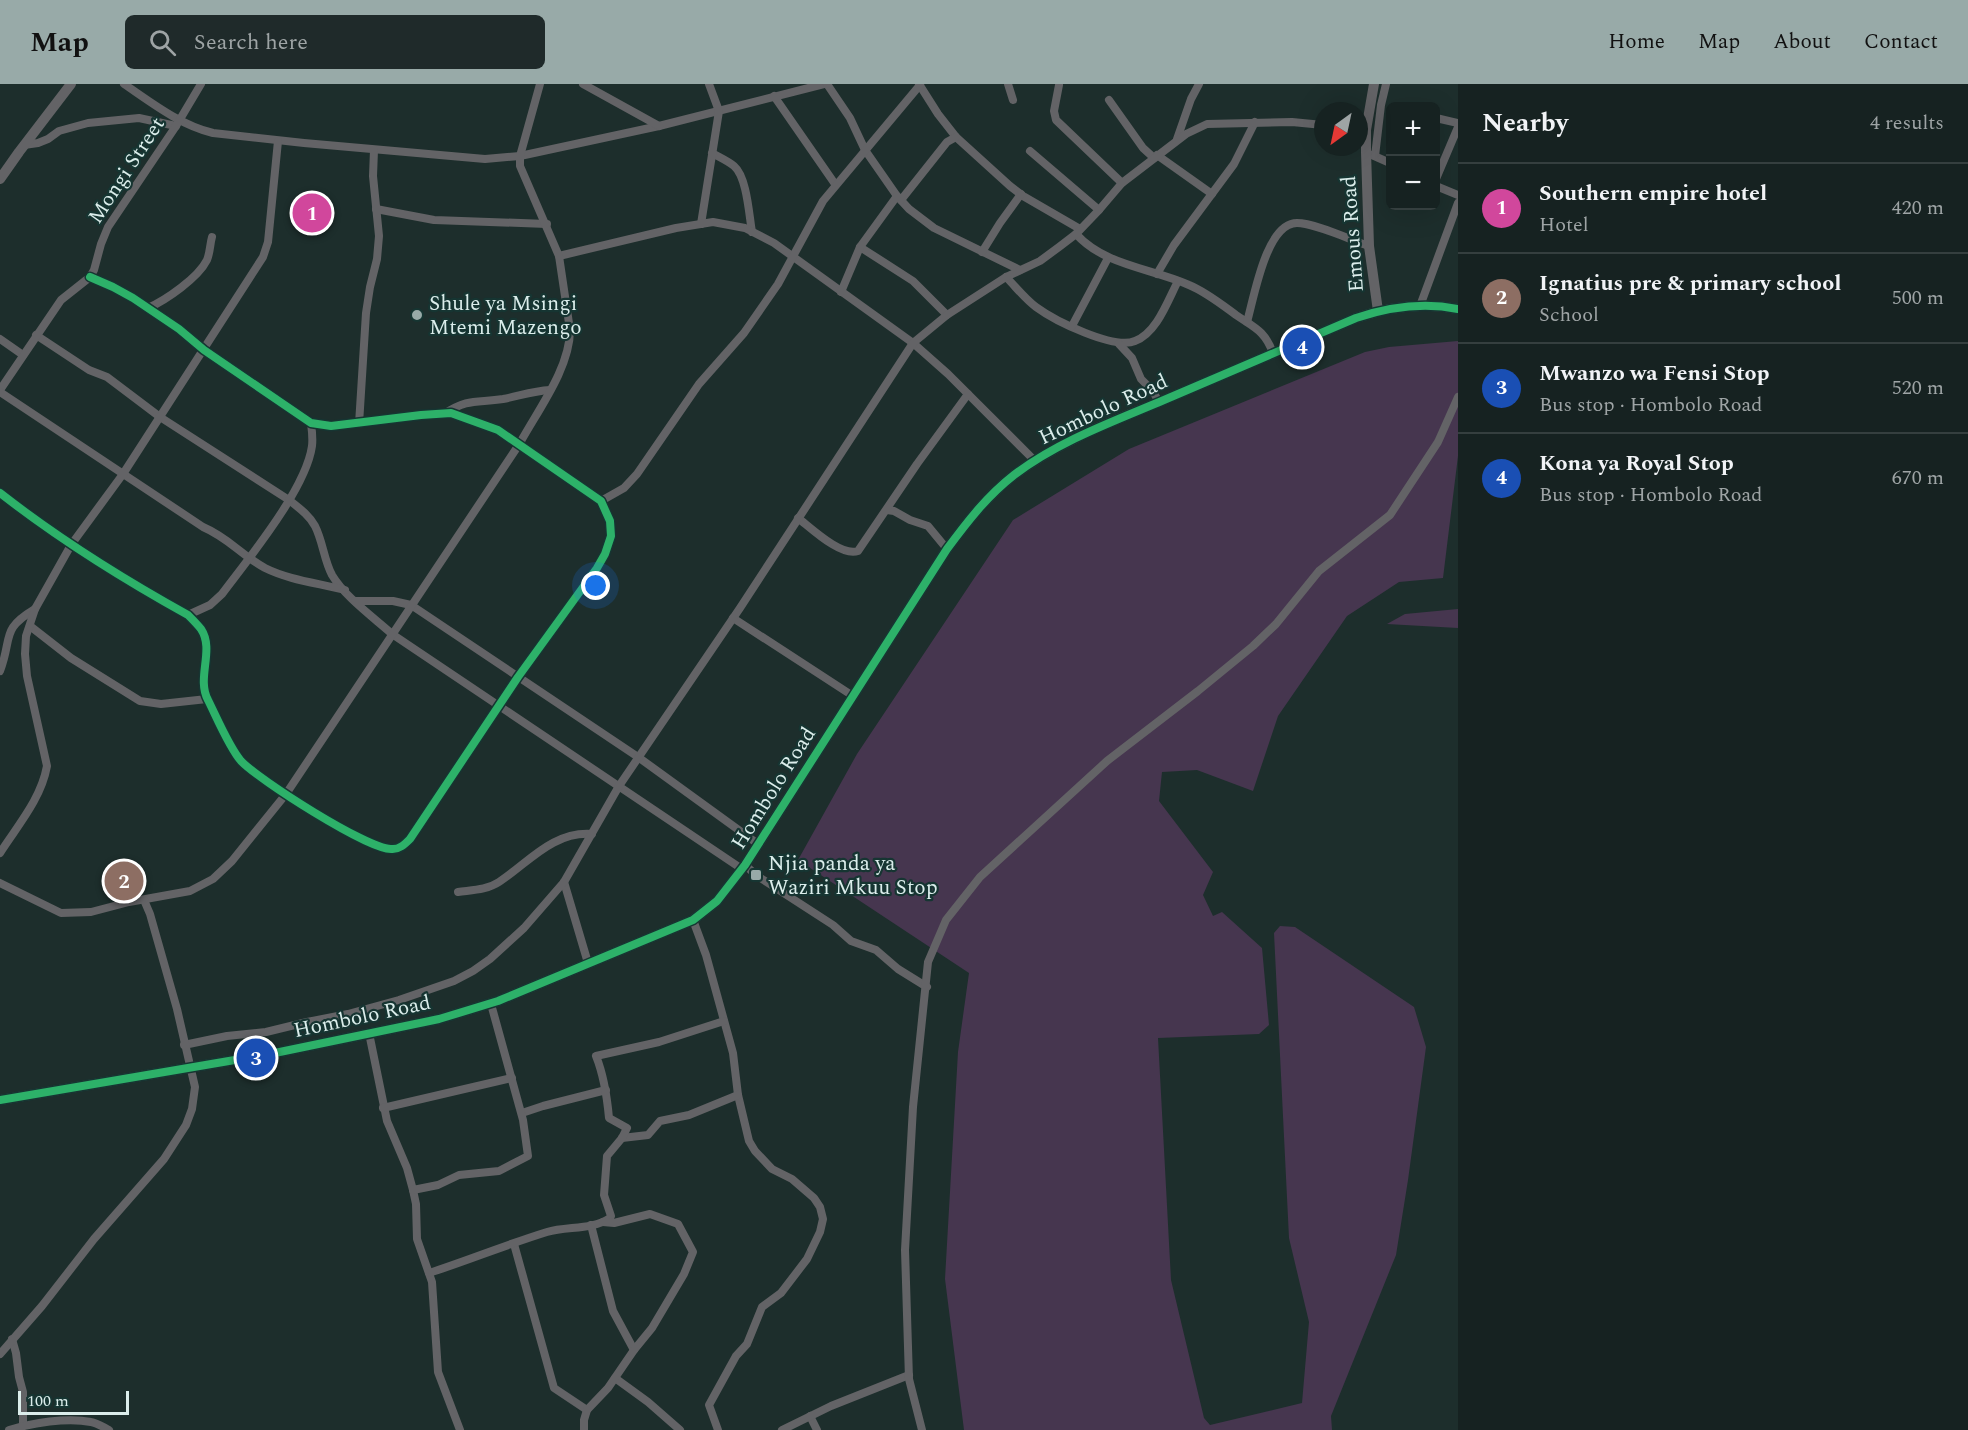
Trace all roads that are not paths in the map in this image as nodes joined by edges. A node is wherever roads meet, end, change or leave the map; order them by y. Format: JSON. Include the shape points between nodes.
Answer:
{"nodes":[{"id":1,"x":71,"y":84,"type":"edge"},
{"id":2,"x":124,"y":84,"type":"edge"},
{"id":3,"x":201,"y":84,"type":"edge"},
{"id":4,"x":540,"y":84,"type":"edge"},
{"id":5,"x":583,"y":84,"type":"edge"},
{"id":6,"x":709,"y":84,"type":"edge"},
{"id":7,"x":826,"y":84,"type":"edge"},
{"id":8,"x":1008,"y":84,"type":"edge"},
{"id":9,"x":1199,"y":84,"type":"edge"},
{"id":10,"x":1374,"y":84,"type":"edge"},
{"id":11,"x":1386,"y":84,"type":"edge"},
{"id":12,"x":920,"y":85,"type":"edge"},
{"id":13,"x":1059,"y":85,"type":"edge"},
{"id":14,"x":796,"y":88,"type":"edge"},
{"id":15,"x":774,"y":96,"type":"junction"},
{"id":16,"x":1013,"y":100,"type":"dead end"},
{"id":17,"x":1109,"y":100,"type":"dead end"},
{"id":18,"x":1381,"y":105,"type":"edge"},
{"id":19,"x":719,"y":111,"type":"junction"},
{"id":20,"x":1440,"y":119,"type":"edge"},
{"id":21,"x":1368,"y":121,"type":"edge"},
{"id":22,"x":1255,"y":122,"type":"junction"},
{"id":23,"x":178,"y":123,"type":"junction"},
{"id":24,"x":1314,"y":124,"type":"edge"},
{"id":25,"x":1458,"y":125,"type":"edge"},
{"id":26,"x":659,"y":126,"type":"junction"},
{"id":27,"x":956,"y":137,"type":"junction"},
{"id":28,"x":1177,"y":140,"type":"junction"},
{"id":29,"x":278,"y":141,"type":"junction"},
{"id":30,"x":24,"y":146,"type":"junction"},
{"id":31,"x":1368,"y":148,"type":"edge"},
{"id":32,"x":374,"y":150,"type":"junction"},
{"id":33,"x":865,"y":150,"type":"junction"},
{"id":34,"x":1030,"y":151,"type":"dead end"},
{"id":35,"x":712,"y":153,"type":"junction"},
{"id":36,"x":1370,"y":154,"type":"junction"},
{"id":37,"x":520,"y":156,"type":"junction"},
{"id":38,"x":1156,"y":157,"type":"junction"},
{"id":39,"x":1386,"y":161,"type":"edge"},
{"id":40,"x":5,"y":164,"type":"edge"},
{"id":41,"x":1440,"y":169,"type":"edge"},
{"id":42,"x":0,"y":179,"type":"edge"},
{"id":43,"x":1122,"y":183,"type":"junction"},
{"id":44,"x":835,"y":184,"type":"junction"},
{"id":45,"x":1440,"y":188,"type":"edge"},
{"id":46,"x":1021,"y":194,"type":"junction"},
{"id":47,"x":1212,"y":194,"type":"junction"},
{"id":48,"x":1458,"y":195,"type":"edge"},
{"id":49,"x":899,"y":198,"type":"junction"},
{"id":50,"x":1458,"y":203,"type":"edge"},
{"id":51,"x":376,"y":209,"type":"junction"},
{"id":52,"x":1099,"y":210,"type":"junction"},
{"id":53,"x":547,"y":224,"type":"junction"},
{"id":54,"x":701,"y":224,"type":"junction"},
{"id":55,"x":752,"y":232,"type":"junction"},
{"id":56,"x":1078,"y":232,"type":"junction"},
{"id":57,"x":212,"y":237,"type":"dead end"},
{"id":58,"x":1369,"y":246,"type":"junction"},
{"id":59,"x":860,"y":247,"type":"junction"},
{"id":60,"x":982,"y":252,"type":"junction"},
{"id":61,"x":559,"y":256,"type":"junction"},
{"id":62,"x":792,"y":256,"type":"junction"},
{"id":63,"x":1108,"y":258,"type":"junction"},
{"id":64,"x":1020,"y":270,"type":"junction"},
{"id":65,"x":1156,"y":274,"type":"junction"},
{"id":66,"x":90,"y":277,"type":"junction"},
{"id":67,"x":1006,"y":277,"type":"junction"},
{"id":68,"x":1178,"y":281,"type":"junction"},
{"id":69,"x":841,"y":292,"type":"junction"},
{"id":70,"x":1419,"y":306,"type":"junction"},
{"id":71,"x":148,"y":308,"type":"junction"},
{"id":72,"x":1458,"y":309,"type":"edge"},
{"id":73,"x":1378,"y":311,"type":"junction"},
{"id":74,"x":947,"y":315,"type":"junction"},
{"id":75,"x":1247,"y":322,"type":"junction"},
{"id":76,"x":1072,"y":326,"type":"junction"},
{"id":77,"x":36,"y":335,"type":"junction"},
{"id":78,"x":0,"y":339,"type":"edge"},
{"id":79,"x":913,"y":343,"type":"junction"},
{"id":80,"x":1119,"y":344,"type":"junction"},
{"id":81,"x":204,"y":350,"type":"junction"},
{"id":82,"x":1273,"y":353,"type":"junction"},
{"id":83,"x":23,"y":355,"type":"junction"},
{"id":84,"x":3,"y":378,"type":"edge"},
{"id":85,"x":550,"y":390,"type":"junction"},
{"id":86,"x":0,"y":391,"type":"edge"},
{"id":87,"x":968,"y":394,"type":"junction"},
{"id":88,"x":1458,"y":397,"type":"edge"},
{"id":89,"x":1159,"y":402,"type":"junction"},
{"id":90,"x":444,"y":414,"type":"junction"},
{"id":91,"x":160,"y":417,"type":"junction"},
{"id":92,"x":311,"y":423,"type":"junction"},
{"id":93,"x":359,"y":424,"type":"junction"},
{"id":94,"x":520,"y":443,"type":"junction"},
{"id":95,"x":1035,"y":461,"type":"junction"},
{"id":96,"x":123,"y":474,"type":"junction"},
{"id":97,"x":0,"y":493,"type":"edge"},
{"id":98,"x":289,"y":500,"type":"junction"},
{"id":99,"x":601,"y":501,"type":"junction"},
{"id":100,"x":887,"y":510,"type":"junction"},
{"id":101,"x":798,"y":518,"type":"junction"},
{"id":102,"x":71,"y":544,"type":"junction"},
{"id":103,"x":947,"y":549,"type":"junction"},
{"id":104,"x":249,"y":558,"type":"junction"},
{"id":105,"x":345,"y":590,"type":"junction"},
{"id":106,"x":355,"y":601,"type":"junction"},
{"id":107,"x":411,"y":605,"type":"junction"},
{"id":108,"x":35,"y":609,"type":"junction"},
{"id":109,"x":188,"y":615,"type":"junction"},
{"id":110,"x":733,"y":618,"type":"junction"},
{"id":111,"x":30,"y":626,"type":"junction"},
{"id":112,"x":392,"y":634,"type":"junction"},
{"id":113,"x":0,"y":671,"type":"edge"},
{"id":114,"x":518,"y":677,"type":"junction"},
{"id":115,"x":853,"y":696,"type":"junction"},
{"id":116,"x":207,"y":699,"type":"junction"},
{"id":117,"x":499,"y":705,"type":"junction"},
{"id":118,"x":638,"y":758,"type":"junction"},
{"id":119,"x":619,"y":786,"type":"junction"},
{"id":120,"x":286,"y":794,"type":"junction"},
{"id":121,"x":592,"y":834,"type":"junction"},
{"id":122,"x":758,"y":844,"type":"junction"},
{"id":123,"x":0,"y":853,"type":"edge"},
{"id":124,"x":744,"y":867,"type":"junction"},
{"id":125,"x":564,"y":882,"type":"junction"},
{"id":126,"x":0,"y":883,"type":"edge"},
{"id":127,"x":458,"y":892,"type":"dead end"},
{"id":128,"x":144,"y":900,"type":"junction"},
{"id":129,"x":693,"y":920,"type":"junction"},
{"id":130,"x":588,"y":963,"type":"junction"},
{"id":131,"x":927,"y":987,"type":"junction"},
{"id":132,"x":490,"y":1004,"type":"junction"},
{"id":133,"x":724,"y":1022,"type":"junction"},
{"id":134,"x":369,"y":1033,"type":"junction"},
{"id":135,"x":184,"y":1045,"type":"junction"},
{"id":136,"x":191,"y":1067,"type":"junction"},
{"id":137,"x":512,"y":1078,"type":"junction"},
{"id":138,"x":606,"y":1090,"type":"junction"},
{"id":139,"x":738,"y":1095,"type":"junction"},
{"id":140,"x":0,"y":1100,"type":"edge"},
{"id":141,"x":383,"y":1108,"type":"junction"},
{"id":142,"x":522,"y":1113,"type":"junction"},
{"id":143,"x":622,"y":1138,"type":"junction"},
{"id":144,"x":413,"y":1190,"type":"junction"},
{"id":145,"x":602,"y":1222,"type":"junction"},
{"id":146,"x":591,"y":1225,"type":"junction"},
{"id":147,"x":514,"y":1244,"type":"junction"},
{"id":148,"x":429,"y":1273,"type":"junction"},
{"id":149,"x":12,"y":1339,"type":"junction"},
{"id":150,"x":634,"y":1350,"type":"junction"},
{"id":151,"x":0,"y":1354,"type":"edge"},
{"id":152,"x":909,"y":1376,"type":"junction"},
{"id":153,"x":615,"y":1378,"type":"junction"},
{"id":154,"x":587,"y":1410,"type":"junction"},
{"id":155,"x":810,"y":1416,"type":"junction"},
{"id":156,"x":23,"y":1426,"type":"junction"},
{"id":157,"x":921,"y":1427,"type":"edge"},
{"id":158,"x":9,"y":1430,"type":"edge"},
{"id":159,"x":109,"y":1430,"type":"edge"},
{"id":160,"x":460,"y":1430,"type":"edge"},
{"id":161,"x":584,"y":1430,"type":"edge"},
{"id":162,"x":680,"y":1430,"type":"edge"},
{"id":163,"x":718,"y":1430,"type":"edge"},
{"id":164,"x":782,"y":1430,"type":"edge"},
{"id":165,"x":817,"y":1430,"type":"edge"},
{"id":166,"x":912,"y":1430,"type":"edge"}],
"edges":[{"from":1,"to":30,"type":"street"},
{"from":2,"to":23,"type":"street"},
{"from":3,"to":23,"type":"street","name":"Mongi Street"},
{"from":4,"to":37,"type":"street"},
{"from":5,"to":26,"type":"street"},
{"from":6,"to":19,"type":"street"},
{"from":7,"to":14,"type":"street"},
{"from":7,"to":33,"type":"street","via":[[850,118]]},
{"from":8,"to":16,"type":"street"},
{"from":9,"to":28,"type":"street"},
{"from":10,"to":18,"type":"street","name":"Emous Road"},
{"from":11,"to":18,"type":"street"},
{"from":12,"to":27,"type":"street"},
{"from":12,"to":33,"type":"street"},
{"from":13,"to":43,"type":"street","via":[[1056,120]]},
{"from":14,"to":15,"type":"street"},
{"from":15,"to":19,"type":"street"},
{"from":15,"to":44,"type":"street"},
{"from":17,"to":38,"type":"street","via":[[1143,148]]},
{"from":18,"to":21,"type":"street","name":"Emous Road"},
{"from":18,"to":36,"type":"street"},
{"from":19,"to":26,"type":"street"},
{"from":19,"to":35,"type":"street"},
{"from":20,"to":25,"type":"street"},
{"from":22,"to":24,"type":"street"},
{"from":22,"to":28,"type":"street","via":[[1207,124]]},
{"from":22,"to":47,"type":"street","via":[[1234,165]]},
{"from":23,"to":29,"type":"street","via":[[213,133]]},
{"from":23,"to":30,"type":"street","via":[[139,118],[88,123]]},
{"from":23,"to":66,"type":"street","name":"Mongi Street","via":[[108,227]]},
{"from":25,"to":41,"type":"street"},
{"from":26,"to":37,"type":"street"},
{"from":27,"to":46,"type":"street"},
{"from":27,"to":49,"type":"street","via":[[947,142]]},
{"from":28,"to":38,"type":"street"},
{"from":29,"to":32,"type":"street"},
{"from":29,"to":81,"type":"street","via":[[268,242],[263,257]]},
{"from":30,"to":40,"type":"street"},
{"from":31,"to":36,"type":"street","name":"Emous Road"},
{"from":32,"to":37,"type":"street","via":[[485,159]]},
{"from":32,"to":51,"type":"street"},
{"from":33,"to":44,"type":"street"},
{"from":33,"to":49,"type":"street"},
{"from":34,"to":52,"type":"street"},
{"from":35,"to":54,"type":"street"},
{"from":35,"to":55,"type":"street","via":[[739,172]]},
{"from":36,"to":39,"type":"street"},
{"from":36,"to":58,"type":"street","name":"Emous Road"},
{"from":37,"to":53,"type":"street","via":[[520,166]]},
{"from":38,"to":43,"type":"street"},
{"from":38,"to":47,"type":"street"},
{"from":40,"to":42,"type":"street"},
{"from":43,"to":52,"type":"street"},
{"from":44,"to":62,"type":"street"},
{"from":45,"to":48,"type":"street"},
{"from":46,"to":56,"type":"street"},
{"from":46,"to":60,"type":"street"},
{"from":47,"to":65,"type":"street"},
{"from":49,"to":59,"type":"street"},
{"from":49,"to":60,"type":"street","via":[[934,228]]},
{"from":50,"to":70,"type":"street"},
{"from":51,"to":53,"type":"street","via":[[434,220]]},
{"from":51,"to":93,"type":"street","via":[[379,236],[366,313]]},
{"from":52,"to":56,"type":"street"},
{"from":53,"to":61,"type":"street"},
{"from":54,"to":55,"type":"street","via":[[713,222]]},
{"from":54,"to":61,"type":"street"},
{"from":55,"to":62,"type":"street"},
{"from":56,"to":63,"type":"street","via":[[1089,247]]},
{"from":56,"to":64,"type":"street","via":[[1040,261]]},
{"from":57,"to":71,"type":"street","via":[[202,267],[165,300]]},
{"from":58,"to":73,"type":"street","name":"Emous Road"},
{"from":58,"to":75,"type":"street","via":[[1300,223],[1284,226],[1266,254]]},
{"from":59,"to":69,"type":"street"},
{"from":59,"to":74,"type":"street","via":[[913,281]]},
{"from":60,"to":64,"type":"street"},
{"from":61,"to":85,"type":"street","via":[[570,340]]},
{"from":62,"to":69,"type":"street"},
{"from":62,"to":99,"type":"street","via":[[764,306],[699,384],[638,474],[624,488]]},
{"from":63,"to":65,"type":"street"},
{"from":63,"to":76,"type":"street"},
{"from":64,"to":67,"type":"street"},
{"from":65,"to":68,"type":"street"},
{"from":66,"to":71,"type":"street"},
{"from":66,"to":77,"type":"street","via":[[66,295]]},
{"from":67,"to":74,"type":"street"},
{"from":67,"to":76,"type":"street","via":[[1028,301]]},
{"from":68,"to":75,"type":"street","via":[[1196,288]]},
{"from":68,"to":80,"type":"street","via":[[1150,331],[1135,341]]},
{"from":69,"to":79,"type":"street"},
{"from":70,"to":72,"type":"street","name":"Hombolo Road"},
{"from":70,"to":73,"type":"street","name":"Hombolo Road"},
{"from":71,"to":81,"type":"street"},
{"from":73,"to":82,"type":"street","name":"Hombolo Road"},
{"from":74,"to":79,"type":"street"},
{"from":75,"to":82,"type":"street","via":[[1260,330]]},
{"from":76,"to":80,"type":"street"},
{"from":77,"to":83,"type":"street"},
{"from":77,"to":91,"type":"street","via":[[89,370],[107,377]]},
{"from":78,"to":83,"type":"street"},
{"from":79,"to":87,"type":"street"},
{"from":79,"to":101,"type":"street"},
{"from":80,"to":89,"type":"street"},
{"from":81,"to":91,"type":"street"},
{"from":81,"to":92,"type":"street"},
{"from":82,"to":89,"type":"street","name":"Hombolo Road"},
{"from":83,"to":84,"type":"street"},
{"from":84,"to":86,"type":"street"},
{"from":85,"to":90,"type":"street","via":[[470,401]]},
{"from":85,"to":94,"type":"street"},
{"from":86,"to":96,"type":"street"},
{"from":87,"to":95,"type":"street"},
{"from":87,"to":100,"type":"street"},
{"from":88,"to":131,"type":"street","via":[[1438,442],[1390,515],[1319,571],[1276,624],[1252,646],[1107,761],[980,877],[946,920],[928,962]]},
{"from":89,"to":95,"type":"street","name":"Hombolo Road","via":[[1082,435]]},
{"from":90,"to":93,"type":"street"},
{"from":90,"to":94,"type":"street","via":[[498,430]]},
{"from":91,"to":96,"type":"street"},
{"from":91,"to":98,"type":"street"},
{"from":92,"to":93,"type":"street"},
{"from":92,"to":98,"type":"street","via":[[310,457]]},
{"from":94,"to":99,"type":"street"},
{"from":94,"to":107,"type":"street"},
{"from":95,"to":103,"type":"street","name":"Hombolo Road","via":[[994,493]]},
{"from":96,"to":102,"type":"street"},
{"from":96,"to":104,"type":"street","via":[[216,532]]},
{"from":97,"to":102,"type":"street"},
{"from":98,"to":104,"type":"street"},
{"from":98,"to":105,"type":"street","via":[[315,525],[332,574]]},
{"from":99,"to":114,"type":"street","via":[[610,521],[611,536],[605,554]]},
{"from":100,"to":101,"type":"street","via":[[853,553],[833,545]]},
{"from":100,"to":103,"type":"street","via":[[928,526]]},
{"from":101,"to":110,"type":"street"},
{"from":102,"to":108,"type":"street"},
{"from":102,"to":109,"type":"street"},
{"from":103,"to":115,"type":"street","name":"Hombolo Road"},
{"from":104,"to":105,"type":"street","via":[[278,573]]},
{"from":104,"to":109,"type":"street","via":[[222,594],[210,605]]},
{"from":105,"to":106,"type":"street"},
{"from":106,"to":107,"type":"street"},
{"from":106,"to":112,"type":"street"},
{"from":107,"to":112,"type":"street"},
{"from":107,"to":114,"type":"street"},
{"from":108,"to":111,"type":"street"},
{"from":108,"to":113,"type":"street","via":[[12,625],[5,639]]},
{"from":109,"to":116,"type":"street","via":[[202,630],[205,641],[203,684]]},
{"from":110,"to":115,"type":"street"},
{"from":110,"to":118,"type":"street"},
{"from":111,"to":116,"type":"street","via":[[71,658],[140,701],[161,704]]},
{"from":111,"to":123,"type":"street","via":[[26,636],[27,676],[47,766],[36,798]]},
{"from":112,"to":117,"type":"street"},
{"from":112,"to":120,"type":"street"},
{"from":114,"to":117,"type":"street"},
{"from":114,"to":118,"type":"street"},
{"from":115,"to":122,"type":"street","name":"Hombolo Road"},
{"from":116,"to":120,"type":"street","via":[[240,759]]},
{"from":117,"to":119,"type":"street"},
{"from":117,"to":120,"type":"street","via":[[410,839],[399,848],[379,847],[359,838]]},
{"from":118,"to":119,"type":"street"},
{"from":118,"to":122,"type":"street"},
{"from":119,"to":121,"type":"street"},
{"from":119,"to":124,"type":"street"},
{"from":120,"to":128,"type":"street","via":[[213,879],[190,891]]},
{"from":121,"to":125,"type":"street"},
{"from":121,"to":127,"type":"street","via":[[556,841],[498,882]]},
{"from":122,"to":124,"type":"street","name":"Hombolo Road"},
{"from":124,"to":129,"type":"street","name":"Hombolo Road","via":[[717,901]]},
{"from":124,"to":131,"type":"street","via":[[851,941],[876,950]]},
{"from":125,"to":130,"type":"street"},
{"from":125,"to":135,"type":"street","via":[[504,946],[454,981],[348,1014]]},
{"from":126,"to":128,"type":"street","via":[[61,913],[91,912]]},
{"from":128,"to":135,"type":"street"},
{"from":129,"to":130,"type":"street","name":"Hombolo Road"},
{"from":129,"to":133,"type":"street"},
{"from":130,"to":132,"type":"street","name":"Hombolo Road"},
{"from":131,"to":152,"type":"street","via":[[913,1107],[905,1250]]},
{"from":132,"to":134,"type":"street","name":"Hombolo Road"},
{"from":132,"to":137,"type":"street"},
{"from":133,"to":138,"type":"street","via":[[596,1056]]},
{"from":133,"to":139,"type":"street","via":[[733,1053]]},
{"from":134,"to":136,"type":"street","name":"Hombolo Road"},
{"from":134,"to":141,"type":"street"},
{"from":135,"to":136,"type":"street"},
{"from":136,"to":140,"type":"street","name":"Hombolo Road"},
{"from":136,"to":149,"type":"street","via":[[195,1087],[192,1109],[170,1150]]},
{"from":137,"to":141,"type":"street"},
{"from":137,"to":142,"type":"street"},
{"from":138,"to":142,"type":"street"},
{"from":138,"to":143,"type":"street","via":[[609,1118],[627,1128]]},
{"from":139,"to":143,"type":"street","via":[[689,1115],[660,1121],[648,1135]]},
{"from":139,"to":163,"type":"street","via":[[748,1141],[772,1168],[814,1198],[823,1219],[807,1259],[781,1293],[762,1307],[747,1344],[709,1405]]},
{"from":141,"to":144,"type":"street"},
{"from":142,"to":144,"type":"street","via":[[528,1156],[499,1171],[459,1175]]},
{"from":143,"to":145,"type":"street","via":[[607,1156],[604,1195],[611,1216]]},
{"from":144,"to":148,"type":"street","via":[[417,1239]]},
{"from":145,"to":146,"type":"street"},
{"from":145,"to":150,"type":"street","via":[[650,1214],[678,1224],[693,1251],[652,1328]]},
{"from":146,"to":147,"type":"street","via":[[550,1231]]},
{"from":146,"to":150,"type":"street","via":[[613,1311]]},
{"from":147,"to":148,"type":"street"},
{"from":147,"to":154,"type":"street","via":[[554,1388]]},
{"from":148,"to":160,"type":"street","via":[[438,1372]]},
{"from":149,"to":151,"type":"street"},
{"from":149,"to":156,"type":"street","via":[[23,1392]]},
{"from":150,"to":153,"type":"street"},
{"from":152,"to":155,"type":"street"},
{"from":152,"to":157,"type":"street"},
{"from":153,"to":154,"type":"street"},
{"from":153,"to":162,"type":"street"},
{"from":154,"to":161,"type":"street"},
{"from":155,"to":164,"type":"street"},
{"from":155,"to":165,"type":"street"},
{"from":156,"to":158,"type":"street"},
{"from":156,"to":159,"type":"street","via":[[82,1421]]},
{"from":157,"to":166,"type":"street"}]}
